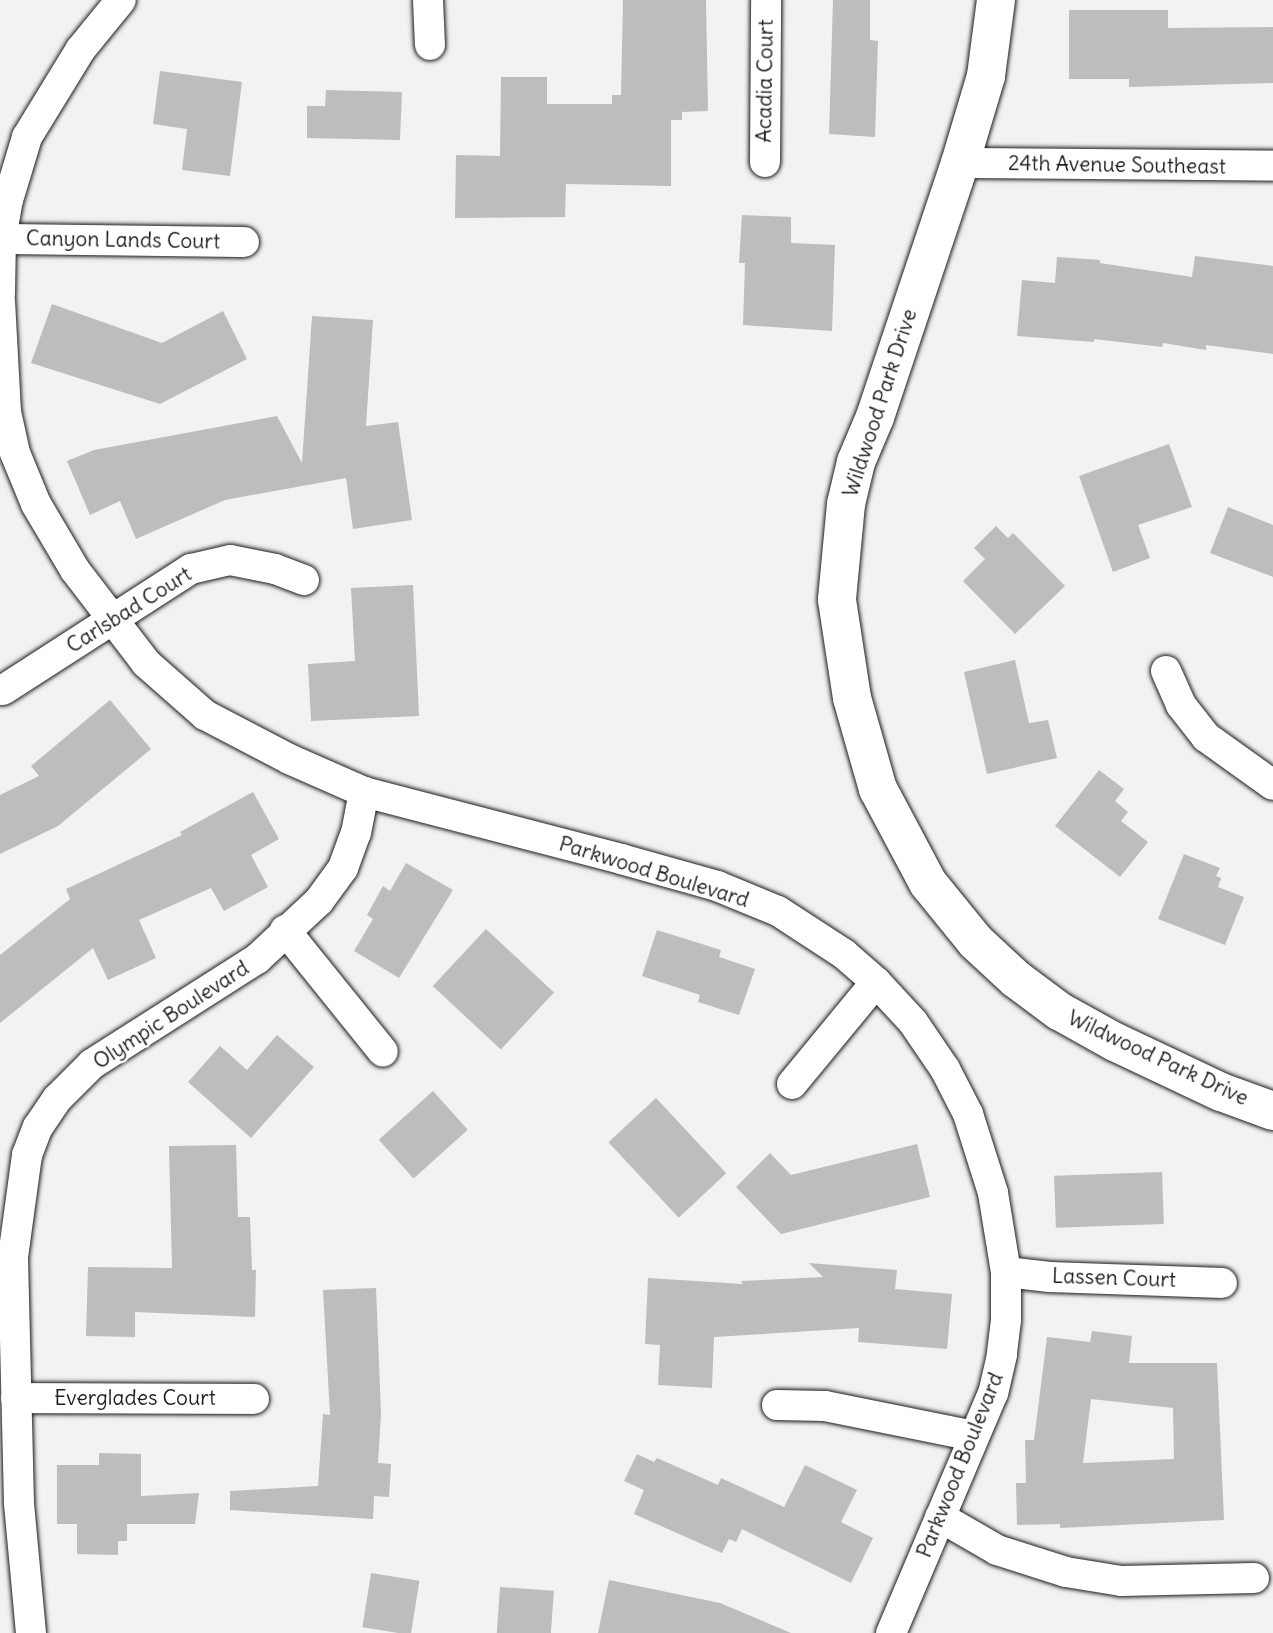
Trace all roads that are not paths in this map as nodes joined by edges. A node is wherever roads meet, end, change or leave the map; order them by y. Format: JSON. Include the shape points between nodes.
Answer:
{"nodes":[{"id":1,"x":120,"y":0,"type":"edge"},
{"id":2,"x":428,"y":0,"type":"edge"},
{"id":3,"x":766,"y":0,"type":"edge"},
{"id":4,"x":996,"y":0,"type":"edge"},
{"id":5,"x":430,"y":45,"type":"dead end"},
{"id":6,"x":765,"y":162,"type":"dead end"},
{"id":7,"x":960,"y":163,"type":"junction"},
{"id":8,"x":1273,"y":166,"type":"edge"},
{"id":9,"x":1,"y":239,"type":"edge"},
{"id":10,"x":244,"y":242,"type":"dead end"},
{"id":11,"x":0,"y":294,"type":"edge"},
{"id":12,"x":0,"y":301,"type":"edge"},
{"id":13,"x":304,"y":580,"type":"dead end"},
{"id":14,"x":111,"y":619,"type":"junction"},
{"id":15,"x":1166,"y":671,"type":"dead end"},
{"id":16,"x":3,"y":690,"type":"dead end"},
{"id":17,"x":1273,"y":785,"type":"edge"},
{"id":18,"x":365,"y":792,"type":"junction"},
{"id":19,"x":285,"y":930,"type":"junction"},
{"id":20,"x":876,"y":982,"type":"junction"},
{"id":21,"x":383,"y":1052,"type":"dead end"},
{"id":22,"x":792,"y":1084,"type":"dead end"},
{"id":23,"x":1273,"y":1111,"type":"edge"},
{"id":24,"x":1006,"y":1272,"type":"junction"},
{"id":25,"x":1222,"y":1283,"type":"dead end"},
{"id":26,"x":16,"y":1398,"type":"junction"},
{"id":27,"x":254,"y":1399,"type":"dead end"},
{"id":28,"x":777,"y":1405,"type":"dead end"},
{"id":29,"x":974,"y":1436,"type":"junction"},
{"id":30,"x":940,"y":1517,"type":"junction"},
{"id":31,"x":1254,"y":1578,"type":"dead end"},
{"id":32,"x":31,"y":1633,"type":"edge"},
{"id":33,"x":891,"y":1633,"type":"edge"}],
"edges":[{"from":1,"to":9,"type":"street","via":[[81,49],[27,137]]},
{"from":2,"to":5,"type":"street"},
{"from":3,"to":6,"type":"street","name":"Acadia Court"},
{"from":4,"to":7,"type":"street","name":"Wildwood Park Drive","via":[[985,76]]},
{"from":7,"to":8,"type":"street","name":"24th Avenue Southeast"},
{"from":7,"to":23,"type":"street","name":"Wildwood Park Drive","via":[[856,462],[846,504],[837,600],[852,698],[878,789],[928,883],[950,914],[1016,979],[1059,1011],[1115,1042]]},
{"from":9,"to":10,"type":"street","name":"Canyon Lands Court"},
{"from":9,"to":11,"type":"street"},
{"from":12,"to":14,"type":"street","name":"Parkwood Boulevard","via":[[6,412],[15,453],[36,504]]},
{"from":13,"to":14,"type":"street","name":"Carlsbad Court","via":[[230,560],[208,563]]},
{"from":14,"to":16,"type":"street","name":"Carlsbad Court"},
{"from":14,"to":18,"type":"street","name":"Parkwood Boulevard","via":[[146,663],[205,715]]},
{"from":15,"to":17,"type":"street","via":[[1181,705],[1206,737]]},
{"from":18,"to":19,"type":"street","name":"Olympic Boulevard","via":[[343,868],[318,901]]},
{"from":18,"to":20,"type":"street","name":"Parkwood Boulevard","via":[[717,887],[778,911],[844,954]]},
{"from":19,"to":21,"type":"street"},
{"from":19,"to":26,"type":"street","name":"Olympic Boulevard","via":[[257,959],[92,1064],[57,1099],[38,1127],[27,1155],[13,1256]]},
{"from":20,"to":22,"type":"street"},
{"from":20,"to":24,"type":"street","name":"Parkwood Boulevard","via":[[920,1032],[968,1114],[993,1194]]},
{"from":24,"to":25,"type":"street","name":"Lassen Court"},
{"from":24,"to":29,"type":"street","name":"Parkwood Boulevard","via":[[1002,1356],[993,1393]]},
{"from":26,"to":27,"type":"street","name":"Everglades Court"},
{"from":26,"to":32,"type":"street","name":"Olympic Boulevard","via":[[19,1503]]},
{"from":28,"to":29,"type":"street","via":[[825,1406]]},
{"from":29,"to":30,"type":"street","name":"Parkwood Boulevard"},
{"from":30,"to":31,"type":"street","via":[[997,1550],[1066,1572],[1121,1581]]},
{"from":30,"to":33,"type":"street","name":"Parkwood Boulevard"}]}
